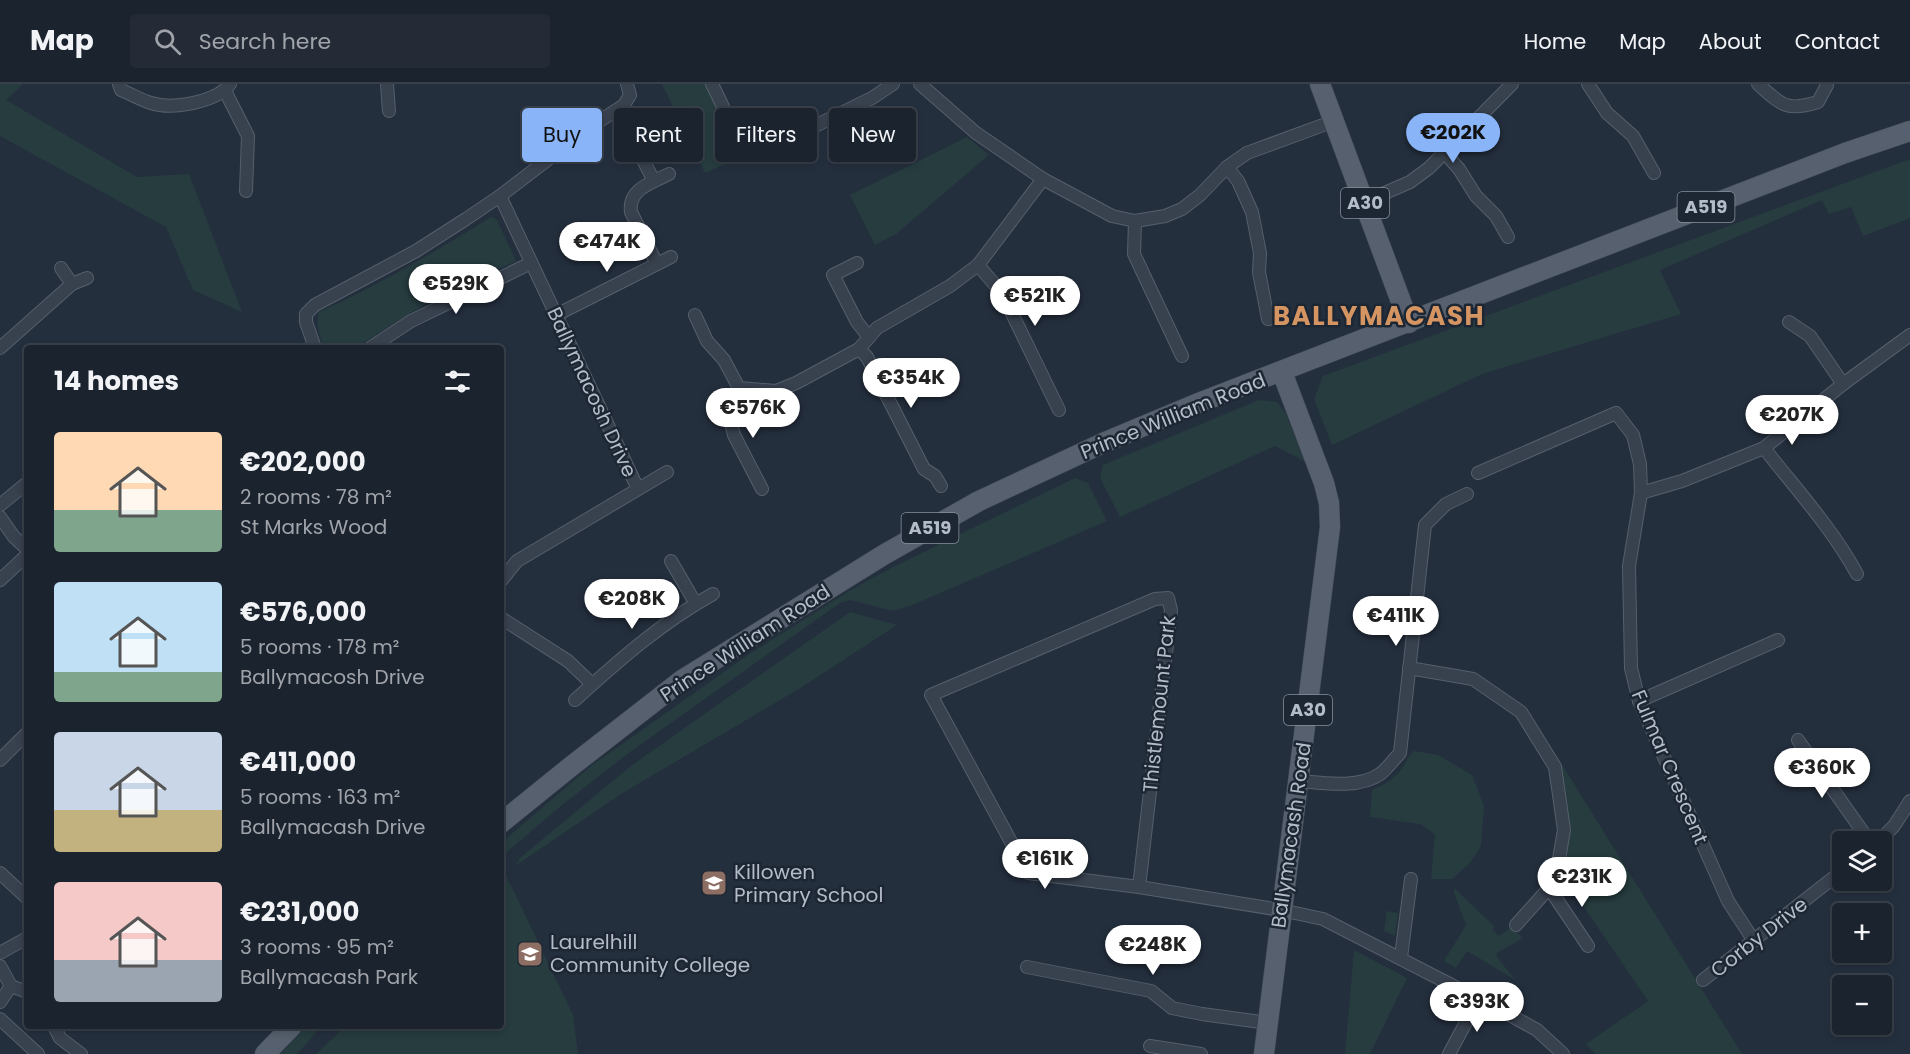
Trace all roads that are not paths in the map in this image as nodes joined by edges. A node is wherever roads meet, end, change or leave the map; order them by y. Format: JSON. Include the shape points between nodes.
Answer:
{"nodes":[{"id":1,"x":119,"y":84,"type":"edge"},
{"id":2,"x":387,"y":84,"type":"edge"},
{"id":3,"x":627,"y":84,"type":"edge"},
{"id":4,"x":712,"y":84,"type":"edge"},
{"id":5,"x":893,"y":84,"type":"edge"},
{"id":6,"x":920,"y":84,"type":"edge"},
{"id":7,"x":1320,"y":84,"type":"edge"},
{"id":8,"x":1512,"y":84,"type":"edge"},
{"id":9,"x":1588,"y":84,"type":"edge"},
{"id":10,"x":1758,"y":84,"type":"edge"},
{"id":11,"x":1827,"y":85,"type":"edge"},
{"id":12,"x":228,"y":88,"type":"edge"},
{"id":13,"x":388,"y":111,"type":"dead end"},
{"id":14,"x":1334,"y":121,"type":"junction"},
{"id":15,"x":1910,"y":131,"type":"edge"},
{"id":16,"x":1444,"y":152,"type":"junction"},
{"id":17,"x":644,"y":162,"type":"edge"},
{"id":18,"x":1227,"y":167,"type":"junction"},
{"id":19,"x":1654,"y":173,"type":"dead end"},
{"id":20,"x":669,"y":174,"type":"dead end"},
{"id":21,"x":1043,"y":179,"type":"junction"},
{"id":22,"x":654,"y":181,"type":"junction"},
{"id":23,"x":246,"y":191,"type":"dead end"},
{"id":24,"x":500,"y":196,"type":"junction"},
{"id":25,"x":1365,"y":202,"type":"junction"},
{"id":26,"x":1135,"y":221,"type":"junction"},
{"id":27,"x":1508,"y":237,"type":"dead end"},
{"id":28,"x":671,"y":257,"type":"dead end"},
{"id":29,"x":531,"y":263,"type":"junction"},
{"id":30,"x":657,"y":264,"type":"junction"},
{"id":31,"x":857,"y":264,"type":"dead end"},
{"id":32,"x":978,"y":266,"type":"junction"},
{"id":33,"x":61,"y":267,"type":"dead end"},
{"id":34,"x":87,"y":278,"type":"dead end"},
{"id":35,"x":72,"y":284,"type":"junction"},
{"id":36,"x":556,"y":315,"type":"junction"},
{"id":37,"x":694,"y":315,"type":"dead end"},
{"id":38,"x":1279,"y":317,"type":"dead end"},
{"id":39,"x":1789,"y":322,"type":"dead end"},
{"id":40,"x":1409,"y":323,"type":"junction"},
{"id":41,"x":868,"y":336,"type":"junction"},
{"id":42,"x":1908,"y":340,"type":"edge"},
{"id":43,"x":314,"y":345,"type":"edge"},
{"id":44,"x":375,"y":345,"type":"edge"},
{"id":45,"x":0,"y":348,"type":"edge"},
{"id":46,"x":859,"y":349,"type":"junction"},
{"id":47,"x":1182,"y":356,"type":"dead end"},
{"id":48,"x":1282,"y":372,"type":"junction"},
{"id":49,"x":1843,"y":384,"type":"junction"},
{"id":50,"x":739,"y":388,"type":"junction"},
{"id":51,"x":1059,"y":410,"type":"dead end"},
{"id":52,"x":1764,"y":448,"type":"junction"},
{"id":53,"x":667,"y":472,"type":"dead end"},
{"id":54,"x":1478,"y":473,"type":"dead end"},
{"id":55,"x":24,"y":485,"type":"edge"},
{"id":56,"x":941,"y":486,"type":"dead end"},
{"id":57,"x":638,"y":489,"type":"junction"},
{"id":58,"x":762,"y":489,"type":"dead end"},
{"id":59,"x":1641,"y":493,"type":"junction"},
{"id":60,"x":1467,"y":494,"type":"dead end"},
{"id":61,"x":0,"y":505,"type":"edge"},
{"id":62,"x":0,"y":517,"type":"edge"},
{"id":63,"x":24,"y":546,"type":"edge"},
{"id":64,"x":24,"y":558,"type":"edge"},
{"id":65,"x":671,"y":561,"type":"dead end"},
{"id":66,"x":1857,"y":574,"type":"dead end"},
{"id":67,"x":504,"y":577,"type":"edge"},
{"id":68,"x":0,"y":580,"type":"edge"},
{"id":69,"x":713,"y":594,"type":"dead end"},
{"id":70,"x":696,"y":604,"type":"junction"},
{"id":71,"x":504,"y":620,"type":"edge"},
{"id":72,"x":1778,"y":640,"type":"dead end"},
{"id":73,"x":1409,"y":668,"type":"junction"},
{"id":74,"x":592,"y":684,"type":"junction"},
{"id":75,"x":575,"y":700,"type":"dead end"},
{"id":76,"x":1639,"y":701,"type":"junction"},
{"id":77,"x":24,"y":736,"type":"edge"},
{"id":78,"x":1798,"y":740,"type":"dead end"},
{"id":79,"x":0,"y":760,"type":"edge"},
{"id":80,"x":1299,"y":781,"type":"junction"},
{"id":81,"x":1910,"y":801,"type":"edge"},
{"id":82,"x":504,"y":821,"type":"edge"},
{"id":83,"x":1862,"y":831,"type":"edge"},
{"id":84,"x":1889,"y":831,"type":"edge"},
{"id":85,"x":0,"y":873,"type":"edge"},
{"id":86,"x":1411,"y":879,"type":"dead end"},
{"id":87,"x":1832,"y":879,"type":"edge"},
{"id":88,"x":1139,"y":887,"type":"junction"},
{"id":89,"x":1549,"y":888,"type":"junction"},
{"id":90,"x":24,"y":895,"type":"edge"},
{"id":91,"x":1281,"y":909,"type":"junction"},
{"id":92,"x":1516,"y":925,"type":"dead end"},
{"id":93,"x":24,"y":940,"type":"edge"},
{"id":94,"x":1754,"y":941,"type":"junction"},
{"id":95,"x":1588,"y":946,"type":"dead end"},
{"id":96,"x":0,"y":953,"type":"edge"},
{"id":97,"x":1401,"y":957,"type":"junction"},
{"id":98,"x":0,"y":966,"type":"edge"},
{"id":99,"x":1027,"y":967,"type":"dead end"},
{"id":100,"x":1703,"y":980,"type":"dead end"},
{"id":101,"x":11,"y":986,"type":"junction"},
{"id":102,"x":24,"y":991,"type":"edge"},
{"id":103,"x":1479,"y":998,"type":"junction"},
{"id":104,"x":0,"y":1002,"type":"edge"},
{"id":105,"x":0,"y":1019,"type":"edge"},
{"id":106,"x":1268,"y":1023,"type":"junction"},
{"id":107,"x":56,"y":1029,"type":"edge"},
{"id":108,"x":289,"y":1029,"type":"edge"},
{"id":109,"x":1150,"y":1047,"type":"dead end"},
{"id":110,"x":38,"y":1054,"type":"edge"},
{"id":111,"x":81,"y":1054,"type":"edge"},
{"id":112,"x":265,"y":1054,"type":"edge"},
{"id":113,"x":1201,"y":1054,"type":"edge"},
{"id":114,"x":1264,"y":1054,"type":"edge"},
{"id":115,"x":1449,"y":1054,"type":"edge"},
{"id":116,"x":1563,"y":1054,"type":"edge"}],
"edges":[{"from":1,"to":12,"type":"street","via":[[121,90],[153,104],[188,105]]},
{"from":2,"to":13,"type":"street"},
{"from":3,"to":24,"type":"street","via":[[630,96],[624,105]]},
{"from":4,"to":5,"type":"street","via":[[740,142],[764,151]]},
{"from":6,"to":21,"type":"street","via":[[976,133]]},
{"from":7,"to":14,"type":"main road","number":"A30"},
{"from":8,"to":16,"type":"street"},
{"from":9,"to":19,"type":"street","via":[[1607,113],[1634,136]]},
{"from":10,"to":11,"type":"street","via":[[1783,105],[1800,108],[1818,102]]},
{"from":12,"to":23,"type":"street","via":[[248,136]]},
{"from":14,"to":18,"type":"street","via":[[1248,153]]},
{"from":14,"to":25,"type":"main road","number":"A30"},
{"from":15,"to":40,"type":"main road","name":"Prince William Road","number":"A519"},
{"from":16,"to":25,"type":"street","via":[[1410,182]]},
{"from":16,"to":27,"type":"street","via":[[1496,216]]},
{"from":17,"to":22,"type":"street"},
{"from":18,"to":26,"type":"street","via":[[1182,208],[1166,216]]},
{"from":18,"to":38,"type":"street","via":[[1252,212],[1268,319]]},
{"from":20,"to":22,"type":"street"},
{"from":21,"to":26,"type":"street","via":[[1112,216]]},
{"from":21,"to":32,"type":"street"},
{"from":22,"to":30,"type":"street","via":[[636,191],[630,202],[631,212]]},
{"from":24,"to":29,"type":"street","name":"Ballymacosh Drive"},
{"from":24,"to":43,"type":"street","via":[[416,251],[315,305],[306,314]]},
{"from":25,"to":40,"type":"main road","number":"A30"},
{"from":26,"to":47,"type":"street","via":[[1134,254]]},
{"from":28,"to":30,"type":"street"},
{"from":29,"to":36,"type":"street","name":"Ballymacosh Drive"},
{"from":29,"to":44,"type":"street","via":[[421,316]]},
{"from":30,"to":36,"type":"street"},
{"from":31,"to":41,"type":"street","via":[[833,275]]},
{"from":32,"to":41,"type":"street"},
{"from":32,"to":51,"type":"street","via":[[1002,293]]},
{"from":33,"to":35,"type":"street"},
{"from":34,"to":35,"type":"street"},
{"from":35,"to":45,"type":"street"},
{"from":36,"to":57,"type":"street","name":"Ballymacosh Drive"},
{"from":37,"to":50,"type":"street"},
{"from":39,"to":49,"type":"street","via":[[1810,336]]},
{"from":40,"to":48,"type":"main road","name":"Prince William Road","number":"A519"},
{"from":41,"to":46,"type":"street"},
{"from":42,"to":49,"type":"street"},
{"from":46,"to":50,"type":"street","via":[[776,391]]},
{"from":46,"to":56,"type":"street","via":[[867,357],[924,469]]},
{"from":48,"to":80,"type":"main road","name":"Ballymacash Road","number":"A30","via":[[1329,503],[1327,553]]},
{"from":48,"to":82,"type":"main road","name":"Prince William Road","number":"A519","via":[[1103,443],[979,501],[885,554],[682,680]]},
{"from":49,"to":52,"type":"street"},
{"from":50,"to":58,"type":"street","via":[[729,416],[734,435]]},
{"from":52,"to":59,"type":"street"},
{"from":52,"to":66,"type":"street","via":[[1840,545]]},
{"from":53,"to":57,"type":"street","name":"Ballymacosh Drive"},
{"from":54,"to":59,"type":"street","name":"Fulmar Crescent","via":[[1616,413],[1633,435]]},
{"from":55,"to":61,"type":"street"},
{"from":57,"to":67,"type":"street","name":"Ballymacosh Drive","via":[[517,561]]},
{"from":59,"to":76,"type":"street","name":"Fulmar Crescent","via":[[1629,566],[1632,668]]},
{"from":60,"to":73,"type":"street","via":[[1446,504],[1425,525]]},
{"from":62,"to":63,"type":"street"},
{"from":64,"to":68,"type":"street"},
{"from":65,"to":70,"type":"street"},
{"from":69,"to":70,"type":"street"},
{"from":70,"to":74,"type":"street","via":[[633,648]]},
{"from":71,"to":74,"type":"street","via":[[568,661]]},
{"from":72,"to":76,"type":"street"},
{"from":73,"to":80,"type":"street","via":[[1400,753],[1382,773],[1345,785]]},
{"from":73,"to":89,"type":"street","via":[[1473,679],[1521,712],[1556,767],[1564,830],[1557,871]]},
{"from":74,"to":75,"type":"street"},
{"from":76,"to":94,"type":"street","name":"Fulmar Crescent","via":[[1728,901]]},
{"from":77,"to":79,"type":"street"},
{"from":78,"to":83,"type":"street"},
{"from":80,"to":91,"type":"main road","name":"Ballymacash Road","number":"A30"},
{"from":81,"to":84,"type":"street"},
{"from":85,"to":90,"type":"street"},
{"from":86,"to":97,"type":"street"},
{"from":87,"to":94,"type":"street","name":"Corby Drive"},
{"from":88,"to":88,"type":"street","name":"Thistlemount Park","via":[[1171,610],[1168,598],[1155,599],[931,695],[1028,873]]},
{"from":88,"to":91,"type":"street"},
{"from":89,"to":92,"type":"street"},
{"from":89,"to":95,"type":"street"},
{"from":91,"to":97,"type":"street","via":[[1323,919]]},
{"from":91,"to":106,"type":"main road","name":"Ballymacash Road","number":"A30"},
{"from":93,"to":96,"type":"street"},
{"from":94,"to":100,"type":"street","name":"Corby Drive"},
{"from":97,"to":103,"type":"street"},
{"from":98,"to":101,"type":"street"},
{"from":99,"to":106,"type":"street","via":[[1151,991],[1172,1008]]},
{"from":101,"to":102,"type":"street"},
{"from":101,"to":104,"type":"street"},
{"from":103,"to":115,"type":"street"},
{"from":103,"to":116,"type":"street","via":[[1537,1030]]},
{"from":105,"to":110,"type":"street"},
{"from":106,"to":114,"type":"main road","name":"Ballymacash Road","number":"A30"},
{"from":107,"to":111,"type":"street","via":[[60,1038]]},
{"from":108,"to":112,"type":"main road"},
{"from":109,"to":113,"type":"street"}]}
